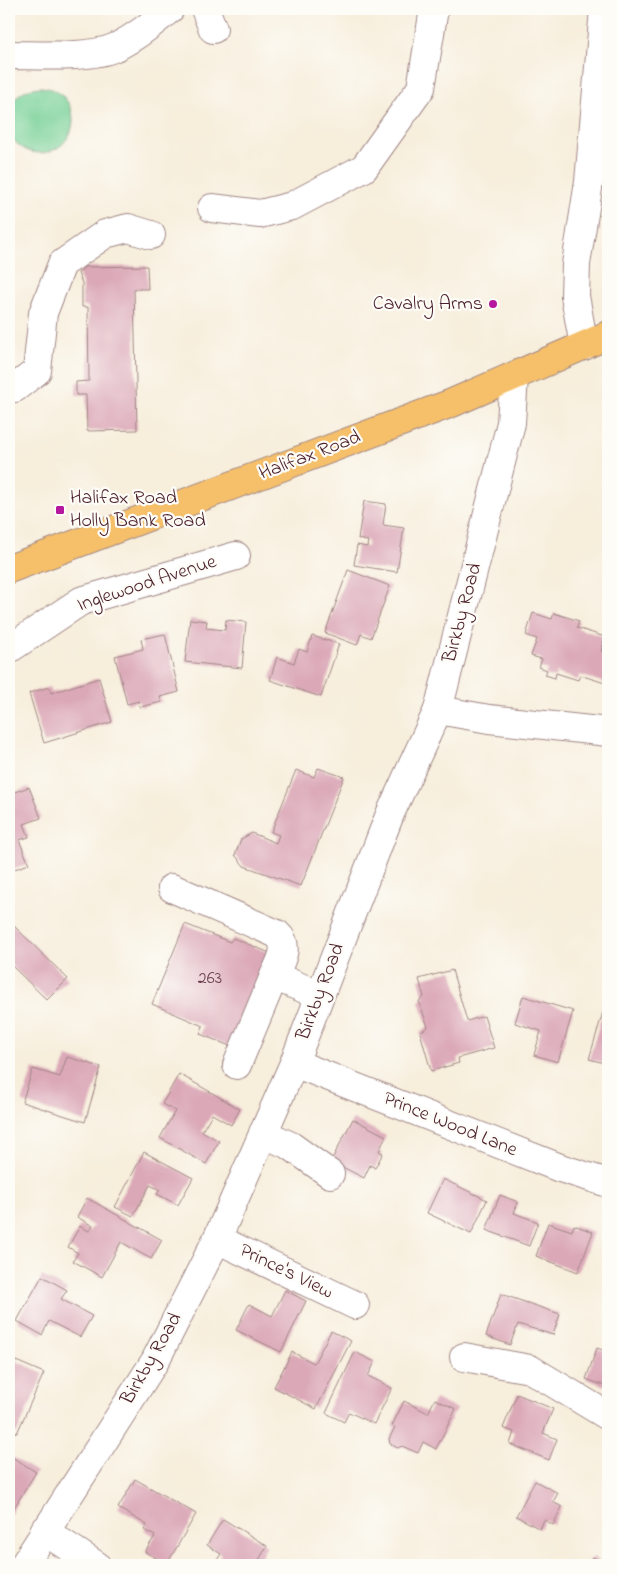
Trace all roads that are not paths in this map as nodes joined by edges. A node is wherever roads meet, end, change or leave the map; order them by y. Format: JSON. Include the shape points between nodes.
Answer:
{"nodes":[{"id":1,"x":170,"y":9,"type":"edge"},
{"id":2,"x":434,"y":9,"type":"edge"},
{"id":3,"x":604,"y":9,"type":"edge"},
{"id":4,"x":9,"y":55,"type":"edge"},
{"id":5,"x":212,"y":208,"type":"dead end"},
{"id":6,"x":151,"y":235,"type":"dead end"},
{"id":7,"x":596,"y":341,"type":"edge"},
{"id":8,"x":514,"y":376,"type":"junction"},
{"id":9,"x":9,"y":389,"type":"edge"},
{"id":10,"x":236,"y":556,"type":"dead end"},
{"id":11,"x":9,"y":568,"type":"edge"},
{"id":12,"x":9,"y":649,"type":"edge"},
{"id":13,"x":438,"y":710,"type":"junction"},
{"id":14,"x":608,"y":732,"type":"edge"},
{"id":15,"x":172,"y":888,"type":"dead end"},
{"id":16,"x":274,"y":976,"type":"junction"},
{"id":17,"x":319,"y":995,"type":"junction"},
{"id":18,"x":294,"y":1063,"type":"junction"},
{"id":19,"x":237,"y":1065,"type":"dead end"},
{"id":20,"x":263,"y":1133,"type":"junction"},
{"id":21,"x":330,"y":1174,"type":"dead end"},
{"id":22,"x":608,"y":1183,"type":"edge"},
{"id":23,"x":217,"y":1239,"type":"junction"},
{"id":24,"x":355,"y":1305,"type":"dead end"},
{"id":25,"x":464,"y":1357,"type":"dead end"},
{"id":26,"x":608,"y":1416,"type":"edge"},
{"id":27,"x":44,"y":1531,"type":"junction"},
{"id":28,"x":24,"y":1565,"type":"edge"},
{"id":29,"x":96,"y":1565,"type":"edge"}],
"edges":[{"from":1,"to":4,"type":"street","via":[[142,32],[96,53]]},
{"from":2,"to":5,"type":"street","via":[[421,88],[364,168],[292,206],[260,214]]},
{"from":3,"to":7,"type":"street","via":[[575,296]]},
{"from":6,"to":9,"type":"street","via":[[128,228],[105,234],[62,264],[43,313],[37,371]]},
{"from":7,"to":8,"type":"highway","name":"Halifax Road"},
{"from":8,"to":11,"type":"highway","name":"Halifax Road","via":[[452,403]]},
{"from":8,"to":13,"type":"street","name":"Birkby Road","via":[[511,422]]},
{"from":10,"to":12,"type":"street","name":"Inglewood Avenue","via":[[81,601]]},
{"from":13,"to":14,"type":"street"},
{"from":13,"to":17,"type":"street","name":"Birkby Road","via":[[390,814]]},
{"from":15,"to":16,"type":"street","via":[[282,938],[283,954]]},
{"from":16,"to":17,"type":"street"},
{"from":16,"to":19,"type":"street"},
{"from":17,"to":18,"type":"street","name":"Birkby Road"},
{"from":18,"to":20,"type":"street","name":"Birkby Road"},
{"from":18,"to":22,"type":"street","name":"Prince Wood Lane","via":[[560,1168]]},
{"from":20,"to":21,"type":"street","via":[[291,1146]]},
{"from":20,"to":23,"type":"street","name":"Birkby Road"},
{"from":23,"to":24,"type":"street","name":"Prince's View"},
{"from":23,"to":27,"type":"street","name":"Birkby Road","via":[[155,1361]]},
{"from":25,"to":26,"type":"street","via":[[530,1369]]},
{"from":27,"to":28,"type":"street","name":"Birkby Road"},
{"from":27,"to":29,"type":"street"}]}
